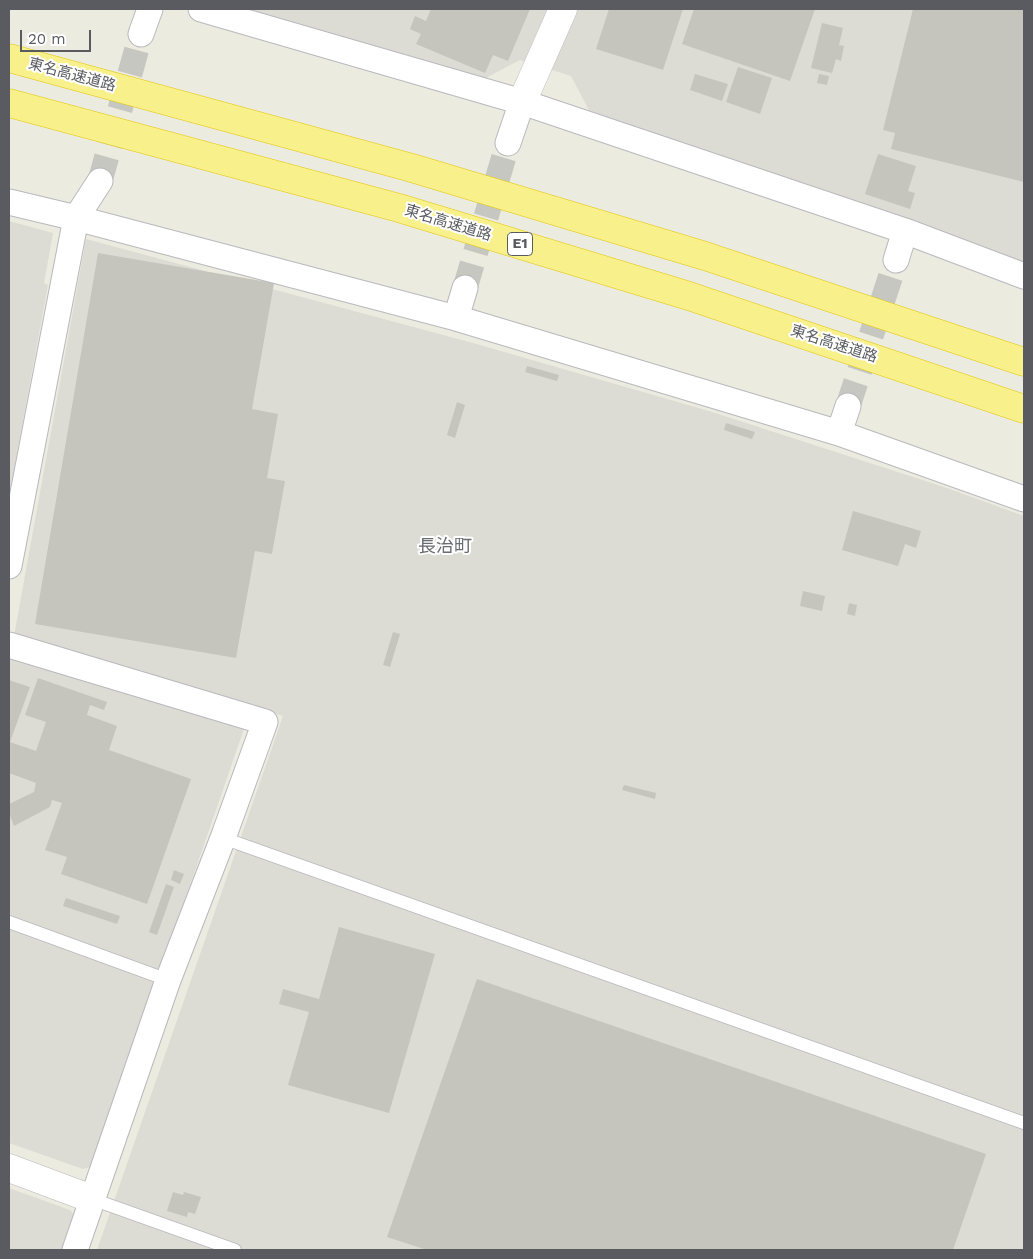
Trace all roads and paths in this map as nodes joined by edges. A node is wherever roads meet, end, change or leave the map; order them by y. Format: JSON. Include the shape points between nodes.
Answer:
{"nodes":[{"id":1,"x":150,"y":9,"type":"edge"},
{"id":2,"x":201,"y":9,"type":"edge"},
{"id":3,"x":563,"y":9,"type":"edge"},
{"id":4,"x":141,"y":34,"type":"tunnel mouth"},
{"id":5,"x":9,"y":58,"type":"edge"},
{"id":6,"x":522,"y":102,"type":"junction"},
{"id":7,"x":9,"y":103,"type":"edge"},
{"id":8,"x":508,"y":143,"type":"tunnel mouth"},
{"id":9,"x":100,"y":181,"type":"tunnel mouth"},
{"id":10,"x":9,"y":202,"type":"edge"},
{"id":11,"x":76,"y":218,"type":"junction"},
{"id":12,"x":906,"y":230,"type":"junction"},
{"id":13,"x":896,"y":260,"type":"tunnel mouth"},
{"id":14,"x":1024,"y":276,"type":"edge"},
{"id":15,"x":465,"y":288,"type":"tunnel mouth"},
{"id":16,"x":456,"y":318,"type":"junction"},
{"id":17,"x":1024,"y":362,"type":"edge"},
{"id":18,"x":848,"y":406,"type":"tunnel mouth"},
{"id":19,"x":1024,"y":409,"type":"edge"},
{"id":20,"x":839,"y":433,"type":"junction"},
{"id":21,"x":1024,"y":500,"type":"edge"},
{"id":22,"x":9,"y":566,"type":"edge"},
{"id":23,"x":9,"y":645,"type":"edge"},
{"id":24,"x":223,"y":838,"type":"junction"},
{"id":25,"x":9,"y":922,"type":"edge"},
{"id":26,"x":168,"y":980,"type":"junction"},
{"id":27,"x":1024,"y":1123,"type":"edge"},
{"id":28,"x":9,"y":1168,"type":"edge"},
{"id":29,"x":92,"y":1198,"type":"junction"},
{"id":30,"x":75,"y":1250,"type":"edge"},
{"id":31,"x":235,"y":1250,"type":"edge"}],
"edges":[{"from":1,"to":4,"type":"street"},
{"from":2,"to":6,"type":"street"},
{"from":3,"to":6,"type":"street"},
{"from":5,"to":17,"type":"highway","name":"東名高速道路","via":[[431,173],[706,256]]},
{"from":6,"to":8,"type":"street"},
{"from":6,"to":12,"type":"street"},
{"from":7,"to":19,"type":"highway","name":"東名高速道路","number":"E1","via":[[408,210],[690,296]]},
{"from":9,"to":11,"type":"street"},
{"from":10,"to":11,"type":"street"},
{"from":11,"to":16,"type":"street"},
{"from":11,"to":22,"type":"street"},
{"from":12,"to":13,"type":"street"},
{"from":12,"to":14,"type":"street"},
{"from":15,"to":16,"type":"street"},
{"from":16,"to":20,"type":"street"},
{"from":18,"to":20,"type":"street"},
{"from":20,"to":21,"type":"street"},
{"from":23,"to":24,"type":"street","via":[[265,722]]},
{"from":24,"to":26,"type":"street"},
{"from":24,"to":27,"type":"lane"},
{"from":25,"to":26,"type":"lane"},
{"from":26,"to":29,"type":"street"},
{"from":28,"to":29,"type":"street"},
{"from":29,"to":30,"type":"street"},
{"from":29,"to":31,"type":"lane"}]}
